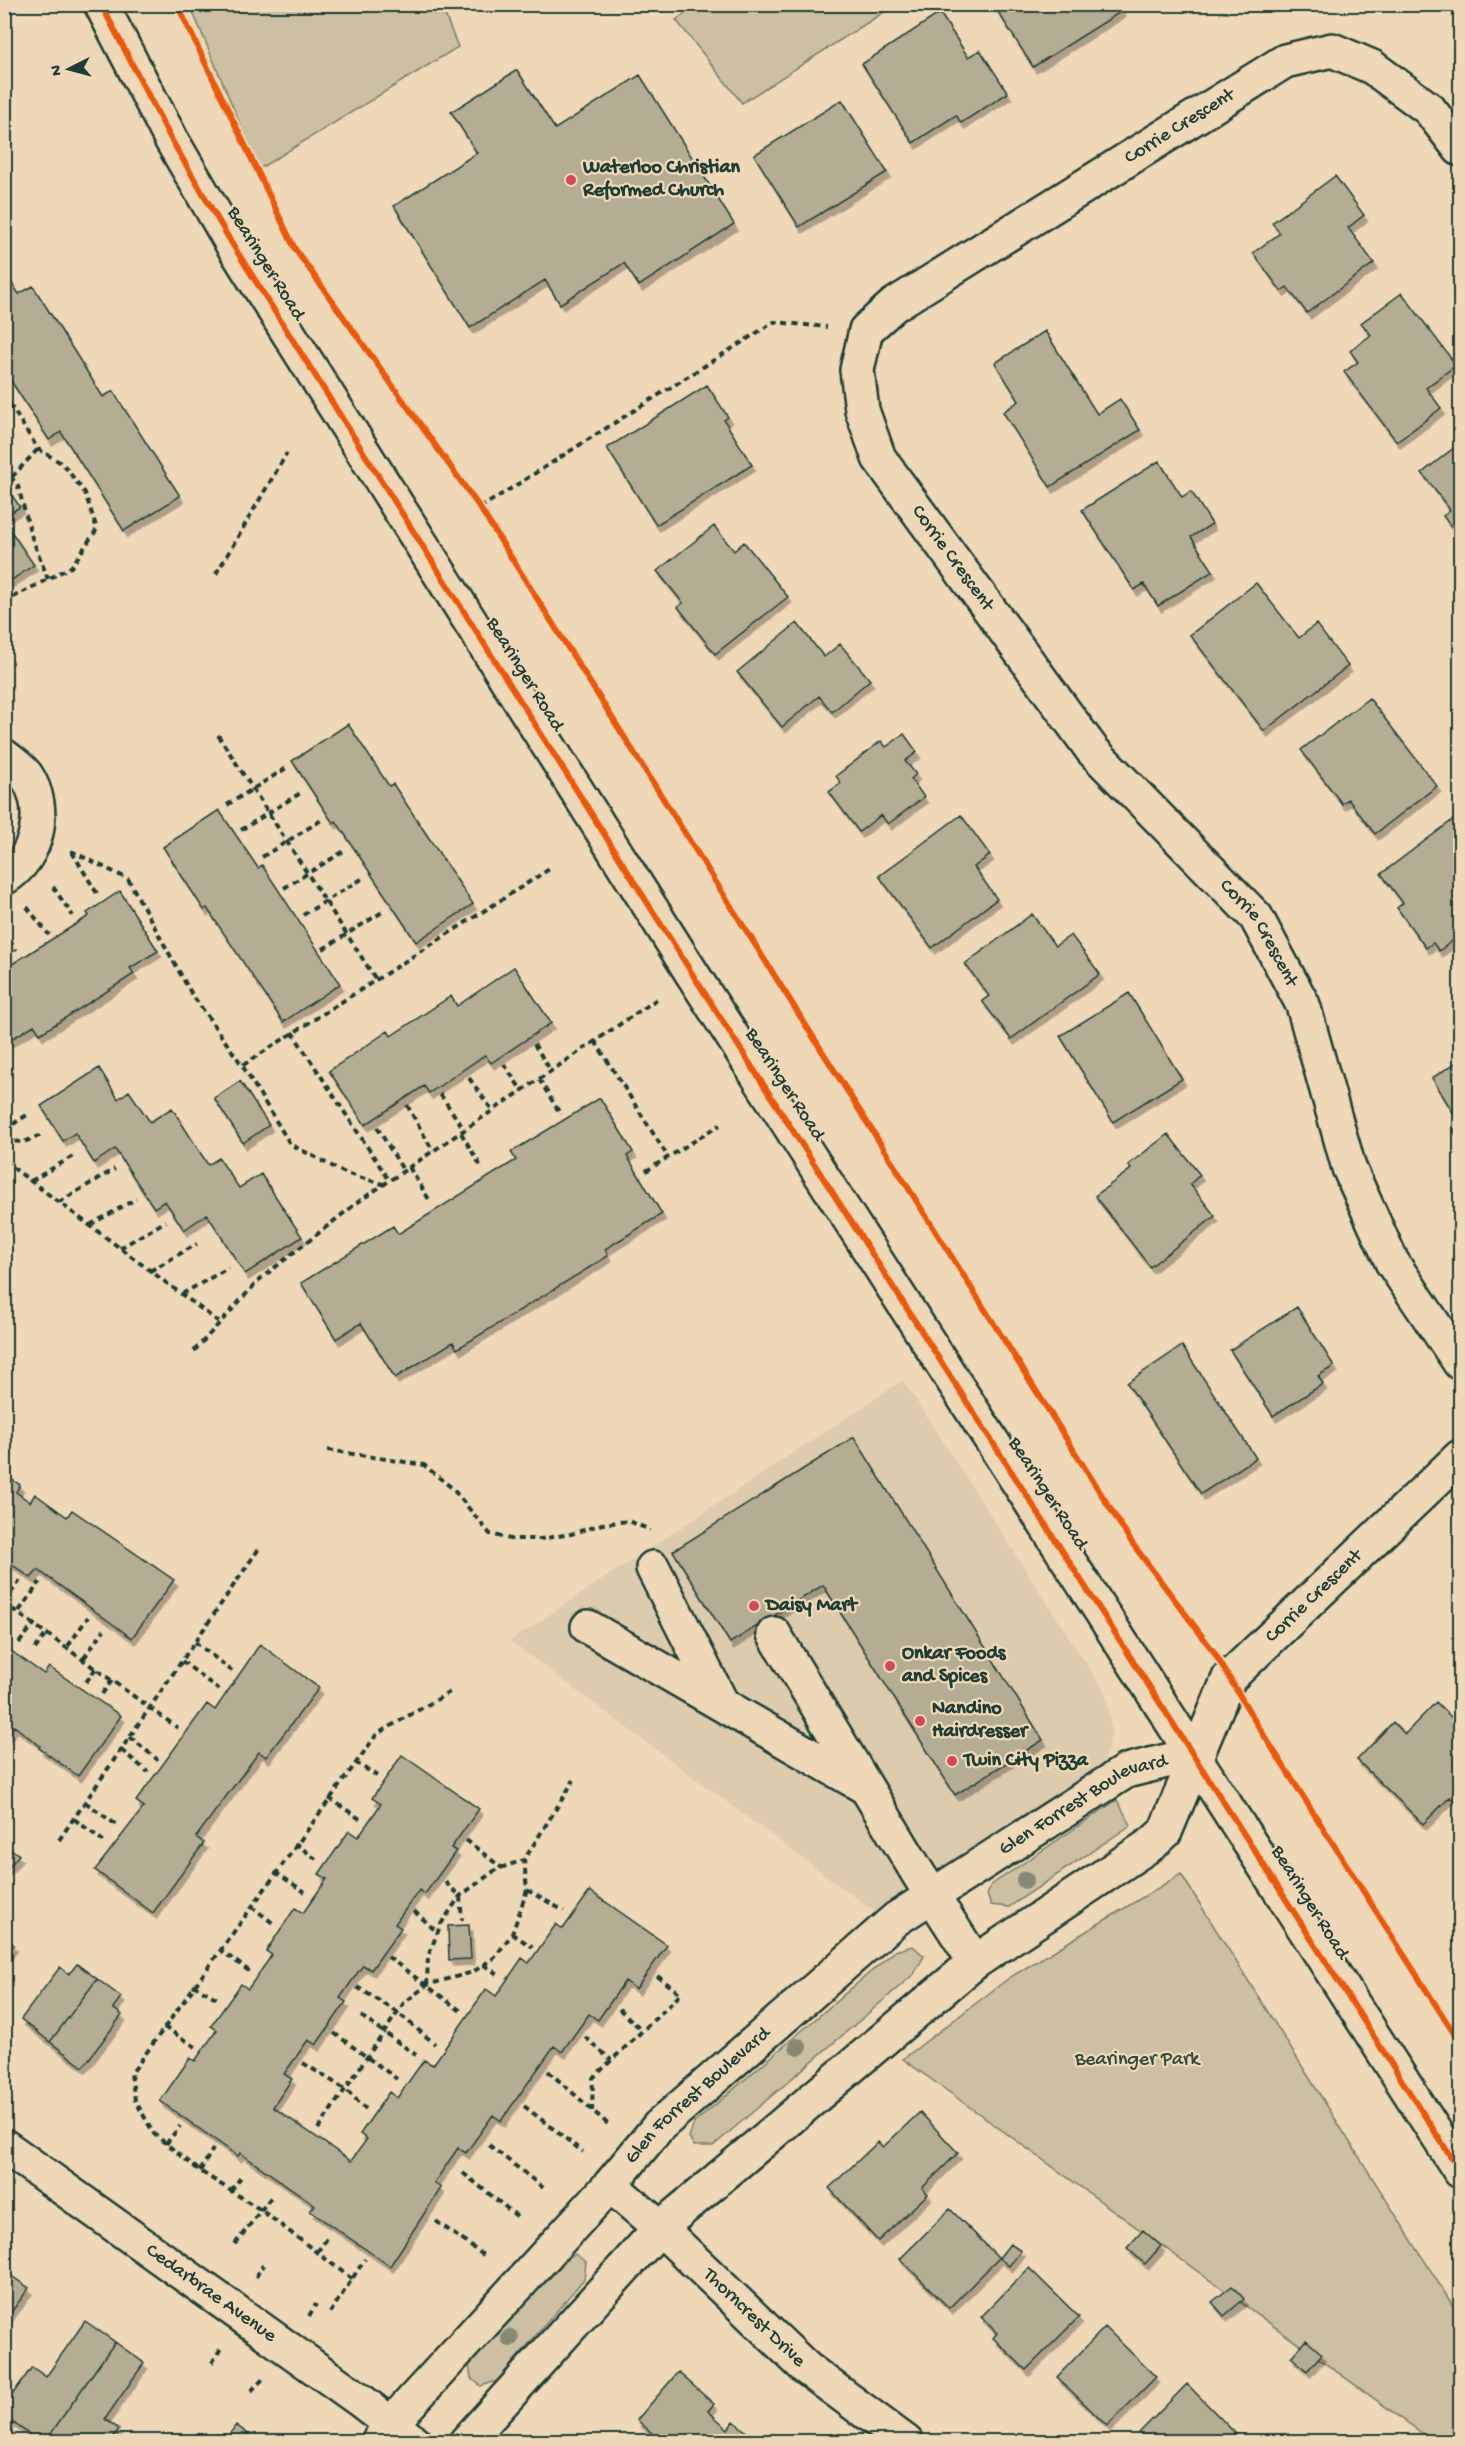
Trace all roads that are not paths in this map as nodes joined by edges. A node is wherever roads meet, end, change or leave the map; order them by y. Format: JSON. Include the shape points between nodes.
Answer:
{"nodes":[{"id":1,"x":101,"y":4,"type":"edge"},
{"id":2,"x":1461,"y":149,"type":"edge"},
{"id":3,"x":4,"y":756,"type":"edge"},
{"id":4,"x":4,"y":878,"type":"edge"},
{"id":5,"x":1461,"y":1363,"type":"edge"},
{"id":6,"x":1461,"y":1457,"type":"edge"},
{"id":7,"x":653,"y":1568,"type":"road end"},
{"id":8,"x":588,"y":1627,"type":"dead end"},
{"id":9,"x":774,"y":1634,"type":"dead end"},
{"id":10,"x":722,"y":1704,"type":"junction"},
{"id":11,"x":1195,"y":1754,"type":"junction"},
{"id":12,"x":867,"y":1788,"type":"junction"},
{"id":13,"x":932,"y":1896,"type":"junction"},
{"id":14,"x":975,"y":1962,"type":"junction"},
{"id":15,"x":4,"y":2146,"type":"edge"},
{"id":16,"x":1461,"y":2171,"type":"edge"},
{"id":17,"x":610,"y":2185,"type":"junction"},
{"id":18,"x":660,"y":2228,"type":"junction"},
{"id":19,"x":394,"y":2436,"type":"edge"},
{"id":20,"x":466,"y":2442,"type":"edge"},
{"id":21,"x":906,"y":2442,"type":"edge"}],
"edges":[{"from":1,"to":11,"type":"street","name":"Bearinger Road","via":[[171,139],[231,242],[693,975]]},
{"from":2,"to":5,"type":"street","name":"Corrie Crescent","via":[[1429,109],[1372,67],[1332,50],[1285,61],[894,305],[866,330],[857,370],[862,410],[879,458],[1093,751],[1256,917],[1303,1005],[1349,1168],[1368,1210],[1392,1262]]},
{"from":3,"to":4,"type":"street","via":[[26,774],[39,808],[37,834],[29,854]]},
{"from":6,"to":11,"type":"street","name":"Corrie Crescent","via":[[1229,1678]]},
{"from":7,"to":10,"type":"street"},
{"from":8,"to":10,"type":"street"},
{"from":9,"to":12,"type":"street"},
{"from":10,"to":12,"type":"street"},
{"from":11,"to":13,"type":"street","name":"Glen Forrest Boulevard","via":[[1126,1771]]},
{"from":11,"to":14,"type":"street","name":"Glen Forrest Boulevard","via":[[1165,1832]]},
{"from":11,"to":16,"type":"street","name":"Bearinger Road"},
{"from":12,"to":13,"type":"street"},
{"from":13,"to":14,"type":"street"},
{"from":13,"to":17,"type":"street","name":"Glen Forrest Boulevard","via":[[896,1919],[659,2126]]},
{"from":14,"to":18,"type":"street","name":"Glen Forrest Boulevard"},
{"from":15,"to":19,"type":"street","name":"Cedarbrae Avenue","via":[[342,2387]]},
{"from":17,"to":18,"type":"street","name":"Thorncrest Drive"},
{"from":17,"to":19,"type":"street","name":"Glen Forrest Boulevard"},
{"from":18,"to":20,"type":"street","name":"Glen Forrest Boulevard"},
{"from":18,"to":21,"type":"street","name":"Thorncrest Drive","via":[[806,2368]]}]}
